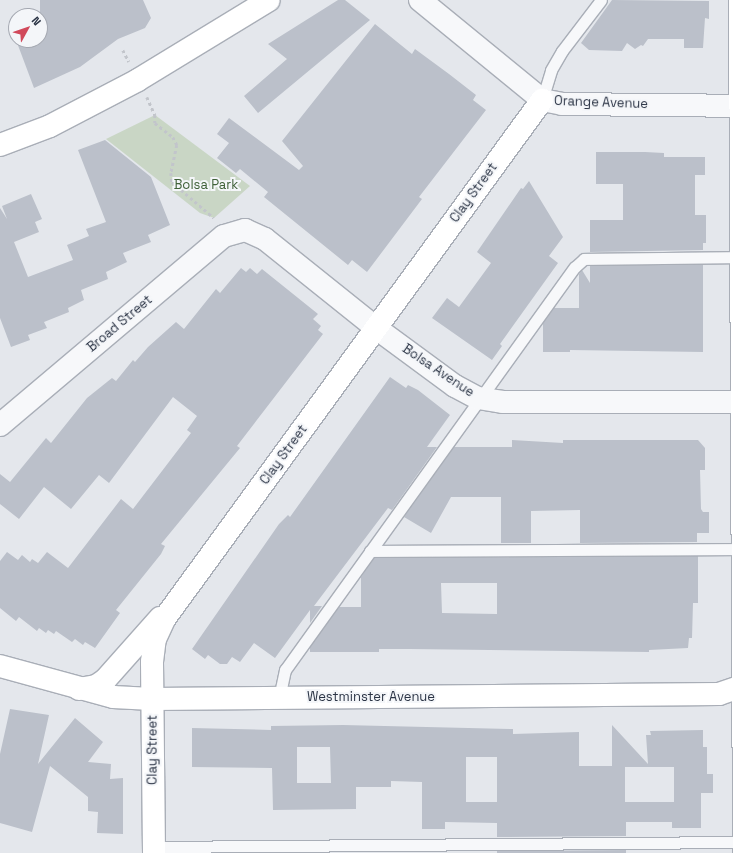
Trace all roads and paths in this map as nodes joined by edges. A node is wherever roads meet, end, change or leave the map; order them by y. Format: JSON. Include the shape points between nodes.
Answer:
{"nodes":[{"id":1,"x":269,"y":0,"type":"edge"},
{"id":2,"x":420,"y":0,"type":"edge"},
{"id":3,"x":601,"y":0,"type":"edge"},
{"id":4,"x":740,"y":0,"type":"edge"},
{"id":5,"x":542,"y":100,"type":"junction"},
{"id":6,"x":743,"y":106,"type":"edge"},
{"id":7,"x":155,"y":115,"type":"dead end"},
{"id":8,"x":0,"y":145,"type":"edge"},
{"id":9,"x":214,"y":218,"type":"dead end"},
{"id":10,"x":244,"y":230,"type":"joint"},
{"id":11,"x":742,"y":257,"type":"junction"},
{"id":12,"x":376,"y":328,"type":"junction"},
{"id":13,"x":478,"y":398,"type":"junction"},
{"id":14,"x":742,"y":402,"type":"junction"},
{"id":15,"x":0,"y":425,"type":"edge"},
{"id":16,"x":743,"y":549,"type":"junction"},
{"id":17,"x":370,"y":551,"type":"junction"},
{"id":18,"x":176,"y":602,"type":"junction"},
{"id":19,"x":0,"y":666,"type":"edge"},
{"id":20,"x":744,"y":686,"type":"edge"},
{"id":21,"x":80,"y":689,"type":"junction"},
{"id":22,"x":279,"y":698,"type":"junction"},
{"id":23,"x":152,"y":699,"type":"junction"},
{"id":24,"x":744,"y":847,"type":"edge"},
{"id":25,"x":154,"y":850,"type":"edge"}],
"edges":[{"from":1,"to":8,"type":"street","via":[[138,80],[50,126]]},
{"from":2,"to":5,"type":"street","name":"Orange Avenue"},
{"from":3,"to":5,"type":"lane","via":[[562,51],[552,70]]},
{"from":4,"to":6,"type":"street"},
{"from":5,"to":6,"type":"street","name":"Orange Avenue","via":[[562,104]]},
{"from":5,"to":12,"type":"street","name":"Clay Street"},
{"from":6,"to":11,"type":"street"},
{"from":7,"to":9,"type":"path","via":[[155,123],[172,137],[177,145],[171,172],[172,182]]},
{"from":10,"to":12,"type":"street","name":"Bolsa Avenue","via":[[265,239]]},
{"from":10,"to":15,"type":"street","name":"Broad Street","via":[[224,236]]},
{"from":11,"to":13,"type":"lane","via":[[584,260],[575,267]]},
{"from":11,"to":14,"type":"street"},
{"from":12,"to":13,"type":"street","name":"Bolsa Avenue","via":[[455,386]]},
{"from":12,"to":18,"type":"street","name":"Clay Street"},
{"from":13,"to":14,"type":"street","name":"Bolsa Avenue","via":[[503,402]]},
{"from":13,"to":17,"type":"lane"},
{"from":14,"to":16,"type":"street"},
{"from":16,"to":17,"type":"lane"},
{"from":16,"to":20,"type":"street"},
{"from":17,"to":22,"type":"lane","via":[[285,670]]},
{"from":18,"to":21,"type":"street","via":[[105,680],[96,686]]},
{"from":18,"to":23,"type":"street","name":"Clay Street","via":[[155,639]]},
{"from":19,"to":21,"type":"street","name":"Westminster Avenue"},
{"from":20,"to":22,"type":"street","name":"Westminster Avenue","via":[[719,694]]},
{"from":20,"to":24,"type":"street"},
{"from":21,"to":23,"type":"street","name":"Westminster Avenue","via":[[113,698]]},
{"from":22,"to":23,"type":"street","name":"Westminster Avenue"},
{"from":23,"to":25,"type":"street","name":"Clay Street"},
{"from":24,"to":25,"type":"lane"}]}
